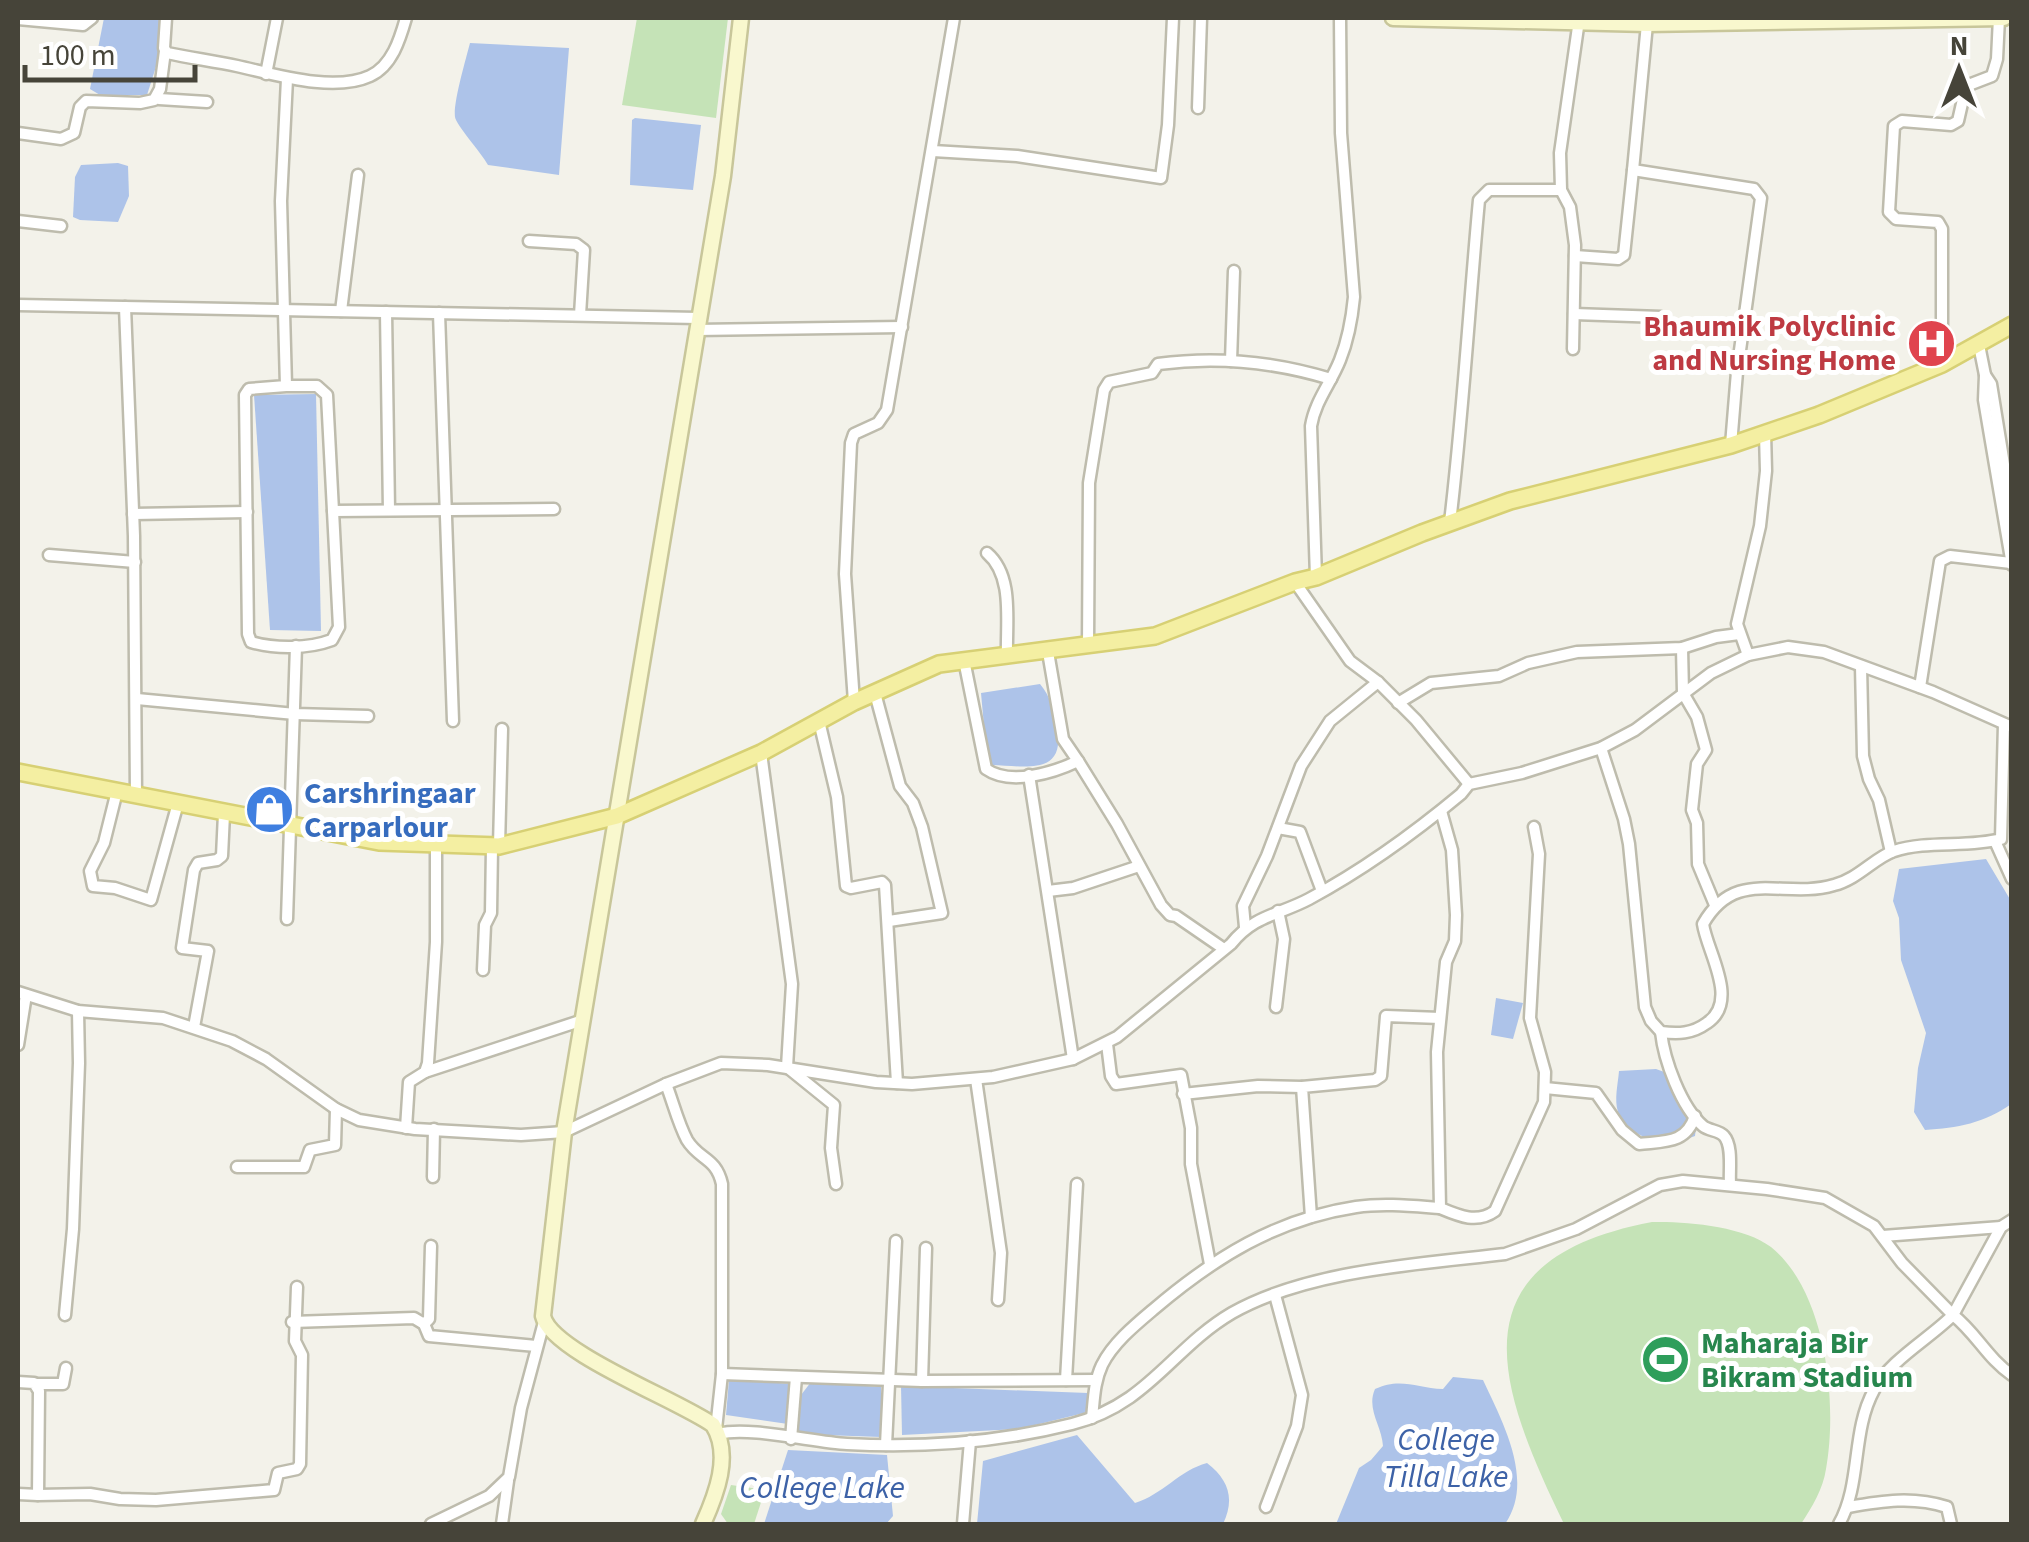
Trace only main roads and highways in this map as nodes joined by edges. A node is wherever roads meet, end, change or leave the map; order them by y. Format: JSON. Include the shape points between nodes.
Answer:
{"nodes":[{"id":1,"x":2012,"y":325,"type":"edge"},
{"id":2,"x":18,"y":772,"type":"edge"}],
"edges":[{"from":1,"to":2,"type":"main road","via":[[1942,364],[1819,416],[1510,501],[1155,636],[922,670],[761,753],[617,816],[496,847],[379,842]]}]}
